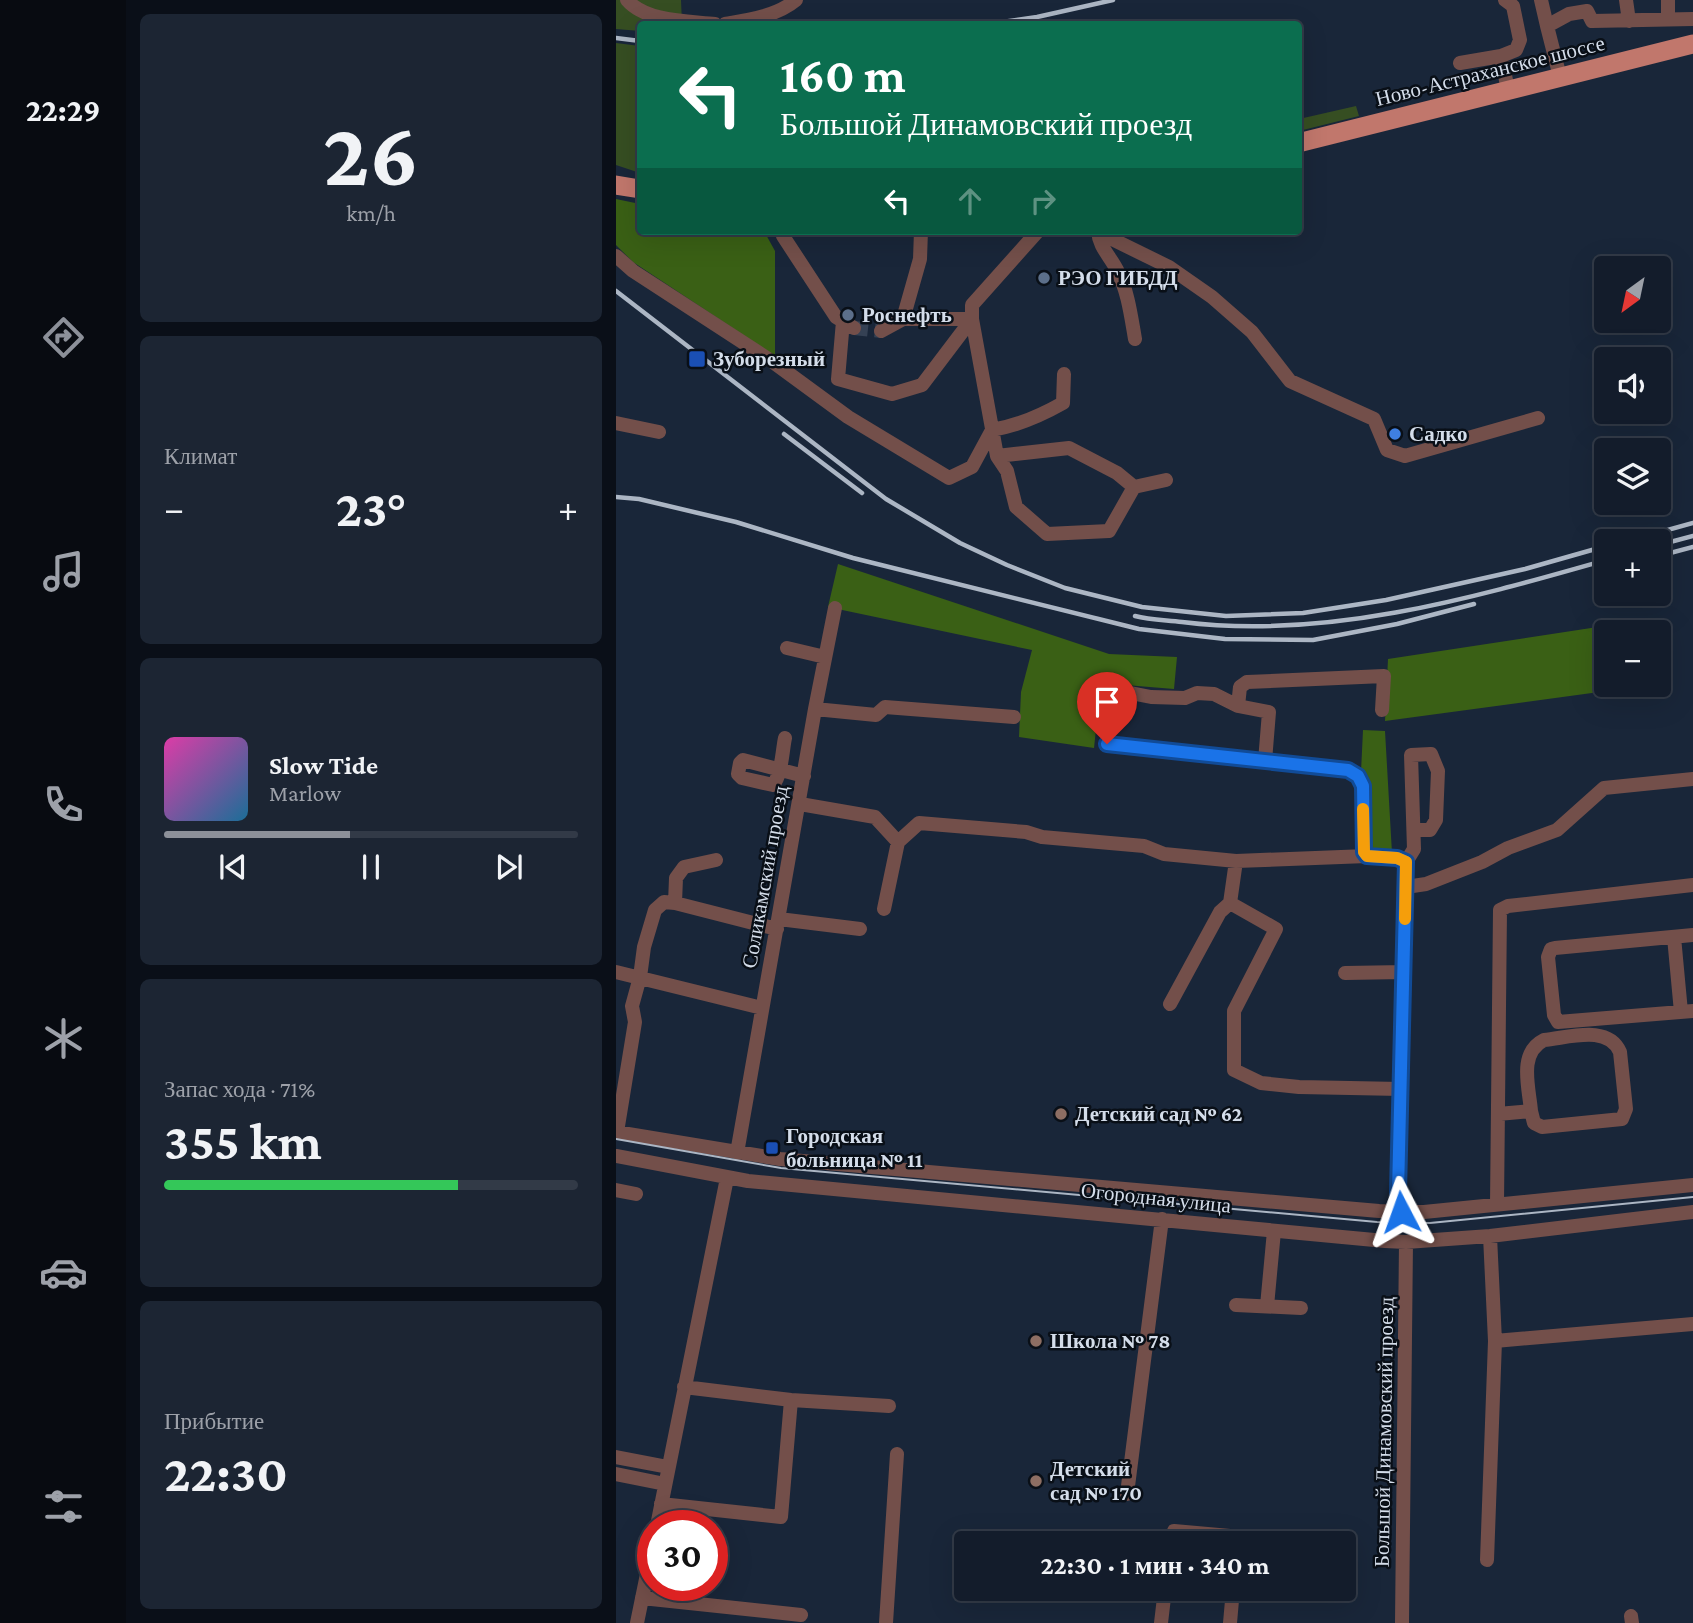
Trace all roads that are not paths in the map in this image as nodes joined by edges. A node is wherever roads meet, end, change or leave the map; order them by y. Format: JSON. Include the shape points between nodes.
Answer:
{"nodes":[{"id":1,"x":627,"y":0,"type":"edge"},
{"id":2,"x":796,"y":0,"type":"edge"},
{"id":3,"x":1505,"y":0,"type":"edge"},
{"id":4,"x":1541,"y":0,"type":"edge"},
{"id":5,"x":1626,"y":0,"type":"edge"},
{"id":6,"x":1668,"y":0,"type":"edge"},
{"id":7,"x":1585,"y":5,"type":"edge"},
{"id":8,"x":1668,"y":18,"type":"junction"},
{"id":9,"x":1692,"y":18,"type":"edge"},
{"id":10,"x":689,"y":21,"type":"edge"},
{"id":11,"x":742,"y":21,"type":"edge"},
{"id":12,"x":1629,"y":21,"type":"junction"},
{"id":13,"x":1548,"y":26,"type":"junction"},
{"id":14,"x":1692,"y":44,"type":"edge"},
{"id":15,"x":1501,"y":55,"type":"junction"},
{"id":16,"x":1460,"y":63,"type":"dead end"},
{"id":17,"x":1560,"y":77,"type":"junction"},
{"id":18,"x":1508,"y":90,"type":"junction"},
{"id":19,"x":1302,"y":142,"type":"edge"},
{"id":20,"x":616,"y":185,"type":"edge"},
{"id":21,"x":637,"y":188,"type":"edge"},
{"id":22,"x":783,"y":235,"type":"edge"},
{"id":23,"x":921,"y":235,"type":"edge"},
{"id":24,"x":1034,"y":235,"type":"edge"},
{"id":25,"x":1098,"y":235,"type":"edge"},
{"id":26,"x":1108,"y":235,"type":"edge"},
{"id":27,"x":616,"y":256,"type":"edge"},
{"id":28,"x":904,"y":318,"type":"junction"},
{"id":29,"x":972,"y":320,"type":"junction"},
{"id":30,"x":881,"y":331,"type":"tunnel mouth"},
{"id":31,"x":1135,"y":339,"type":"dead end"},
{"id":32,"x":1064,"y":374,"type":"dead end"},
{"id":33,"x":1538,"y":418,"type":"dead end"},
{"id":34,"x":616,"y":423,"type":"edge"},
{"id":35,"x":992,"y":430,"type":"junction"},
{"id":36,"x":659,"y":432,"type":"dead end"},
{"id":37,"x":997,"y":456,"type":"junction"},
{"id":38,"x":1166,"y":480,"type":"dead end"},
{"id":39,"x":1134,"y":487,"type":"junction"},
{"id":40,"x":835,"y":608,"type":"dead end"},
{"id":41,"x":787,"y":648,"type":"dead end"},
{"id":42,"x":825,"y":657,"type":"junction"},
{"id":43,"x":1110,"y":689,"type":"dead end"},
{"id":44,"x":1238,"y":706,"type":"junction"},
{"id":45,"x":815,"y":709,"type":"junction"},
{"id":46,"x":1382,"y":710,"type":"dead end"},
{"id":47,"x":1014,"y":717,"type":"dead end"},
{"id":48,"x":785,"y":738,"type":"dead end"},
{"id":49,"x":1107,"y":744,"type":"dead end"},
{"id":50,"x":1265,"y":761,"type":"junction"},
{"id":51,"x":804,"y":776,"type":"junction"},
{"id":52,"x":1693,"y":779,"type":"edge"},
{"id":53,"x":800,"y":804,"type":"junction"},
{"id":54,"x":1414,"y":830,"type":"junction"},
{"id":55,"x":898,"y":842,"type":"junction"},
{"id":56,"x":1367,"y":856,"type":"junction"},
{"id":57,"x":716,"y":860,"type":"dead end"},
{"id":58,"x":1236,"y":861,"type":"junction"},
{"id":59,"x":1406,"y":862,"type":"junction"},
{"id":60,"x":1693,"y":885,"type":"edge"},
{"id":61,"x":1406,"y":887,"type":"junction"},
{"id":62,"x":675,"y":903,"type":"junction"},
{"id":63,"x":1230,"y":903,"type":"junction"},
{"id":64,"x":884,"y":909,"type":"dead end"},
{"id":65,"x":778,"y":924,"type":"junction"},
{"id":66,"x":860,"y":929,"type":"dead end"},
{"id":67,"x":1693,"y":935,"type":"edge"},
{"id":68,"x":1674,"y":937,"type":"junction"},
{"id":69,"x":616,"y":972,"type":"edge"},
{"id":70,"x":1404,"y":972,"type":"junction"},
{"id":71,"x":1345,"y":973,"type":"dead end"},
{"id":72,"x":640,"y":977,"type":"junction"},
{"id":73,"x":616,"y":1003,"type":"edge"},
{"id":74,"x":1170,"y":1004,"type":"dead end"},
{"id":75,"x":632,"y":1006,"type":"junction"},
{"id":76,"x":762,"y":1008,"type":"junction"},
{"id":77,"x":1687,"y":1012,"type":"edge"},
{"id":78,"x":1401,"y":1089,"type":"junction"},
{"id":79,"x":1531,"y":1111,"type":"junction"},
{"id":80,"x":1498,"y":1114,"type":"junction"},
{"id":81,"x":616,"y":1132,"type":"edge"},
{"id":82,"x":737,"y":1153,"type":"junction"},
{"id":83,"x":616,"y":1156,"type":"edge"},
{"id":84,"x":727,"y":1178,"type":"junction"},
{"id":85,"x":1693,"y":1185,"type":"edge"},
{"id":86,"x":616,"y":1190,"type":"edge"},
{"id":87,"x":636,"y":1194,"type":"dead end"},
{"id":88,"x":1497,"y":1204,"type":"junction"},
{"id":89,"x":1401,"y":1212,"type":"junction"},
{"id":90,"x":1693,"y":1213,"type":"edge"},
{"id":91,"x":1162,"y":1219,"type":"junction"},
{"id":92,"x":1275,"y":1231,"type":"junction"},
{"id":93,"x":1490,"y":1236,"type":"junction"},
{"id":94,"x":1406,"y":1242,"type":"junction"},
{"id":95,"x":1236,"y":1305,"type":"dead end"},
{"id":96,"x":1267,"y":1306,"type":"junction"},
{"id":97,"x":1301,"y":1308,"type":"dead end"},
{"id":98,"x":1693,"y":1324,"type":"edge"},
{"id":99,"x":1496,"y":1342,"type":"junction"},
{"id":100,"x":684,"y":1387,"type":"junction"},
{"id":101,"x":791,"y":1400,"type":"junction"},
{"id":102,"x":889,"y":1406,"type":"dead end"},
{"id":103,"x":897,"y":1454,"type":"dead end"},
{"id":104,"x":616,"y":1457,"type":"edge"},
{"id":105,"x":668,"y":1468,"type":"junction"},
{"id":106,"x":616,"y":1474,"type":"edge"},
{"id":107,"x":665,"y":1484,"type":"junction"},
{"id":108,"x":1127,"y":1494,"type":"dead end"},
{"id":109,"x":661,"y":1504,"type":"junction"},
{"id":110,"x":660,"y":1510,"type":"edge"},
{"id":111,"x":1486,"y":1560,"type":"dead end"},
{"id":112,"x":641,"y":1601,"type":"edge"},
{"id":113,"x":670,"y":1601,"type":"edge"},
{"id":114,"x":1164,"y":1601,"type":"edge"},
{"id":115,"x":1232,"y":1601,"type":"edge"},
{"id":116,"x":801,"y":1615,"type":"dead end"},
{"id":117,"x":637,"y":1623,"type":"edge"},
{"id":118,"x":886,"y":1623,"type":"edge"},
{"id":119,"x":1161,"y":1623,"type":"edge"},
{"id":120,"x":1230,"y":1623,"type":"edge"},
{"id":121,"x":1402,"y":1623,"type":"edge"}],
"edges":[{"from":1,"to":10,"type":"street","via":[[633,7],[663,18]]},
{"from":2,"to":11,"type":"street","via":[[786,8]]},
{"from":3,"to":15,"type":"street","via":[[1513,6],[1520,40],[1516,50]]},
{"from":4,"to":13,"type":"street"},
{"from":5,"to":12,"type":"street"},
{"from":6,"to":8,"type":"street"},
{"from":7,"to":12,"type":"street","via":[[1592,21]]},
{"from":7,"to":13,"type":"street"},
{"from":8,"to":9,"type":"street"},
{"from":8,"to":12,"type":"street"},
{"from":9,"to":14,"type":"street"},
{"from":13,"to":17,"type":"street"},
{"from":14,"to":17,"type":"main road","name":"Ново-Астраханское шоссе"},
{"from":15,"to":16,"type":"street"},
{"from":15,"to":18,"type":"street"},
{"from":17,"to":18,"type":"main road","name":"Ново-Астраханское шоссе"},
{"from":18,"to":19,"type":"main road","name":"Ново-Астраханское шоссе"},
{"from":20,"to":21,"type":"main road"},
{"from":22,"to":29,"type":"street","via":[[836,317],[849,325],[838,379],[892,394],[922,386]]},
{"from":23,"to":28,"type":"street","via":[[920,259]]},
{"from":24,"to":29,"type":"street","via":[[972,305]]},
{"from":25,"to":31,"type":"street","via":[[1127,295]]},
{"from":26,"to":33,"type":"street","via":[[1169,267],[1213,297],[1252,332],[1290,381],[1374,419],[1387,450],[1405,456]]},
{"from":27,"to":35,"type":"street","via":[[848,416],[948,478],[972,467]]},
{"from":28,"to":29,"type":"street"},
{"from":28,"to":30,"type":"street"},
{"from":29,"to":35,"type":"street"},
{"from":32,"to":35,"type":"street","via":[[1062,403],[1034,418]]},
{"from":34,"to":36,"type":"street"},
{"from":35,"to":37,"type":"street"},
{"from":37,"to":39,"type":"street","via":[[1069,448]]},
{"from":37,"to":39,"type":"street","via":[[1007,471],[1016,507],[1047,534],[1109,531]]},
{"from":38,"to":39,"type":"street"},
{"from":40,"to":42,"type":"street","name":"Соликамский проезд"},
{"from":41,"to":42,"type":"street"},
{"from":42,"to":45,"type":"street","name":"Соликамский проезд"},
{"from":43,"to":44,"type":"street","via":[[1185,698],[1213,694]]},
{"from":44,"to":46,"type":"street","via":[[1240,687],[1247,682],[1384,676]]},
{"from":44,"to":50,"type":"street","via":[[1269,712]]},
{"from":45,"to":47,"type":"street","via":[[876,715],[886,707]]},
{"from":45,"to":51,"type":"street","name":"Соликамский проезд"},
{"from":48,"to":51,"type":"street","via":[[779,768]]},
{"from":49,"to":50,"type":"street"},
{"from":50,"to":56,"type":"street","via":[[1348,770],[1358,776],[1363,786],[1362,849]]},
{"from":51,"to":53,"type":"street","name":"Соликамский проезд"},
{"from":52,"to":61,"type":"street","via":[[1604,788],[1557,830],[1426,884]]},
{"from":53,"to":55,"type":"street","via":[[875,817]]},
{"from":53,"to":65,"type":"street","name":"Соликамский проезд"},
{"from":54,"to":54,"type":"street","via":[[1430,830],[1436,820],[1437,771],[1431,754],[1411,755]]},
{"from":54,"to":59,"type":"street","via":[[1414,849]]},
{"from":55,"to":58,"type":"street","via":[[919,823],[1144,846],[1164,854]]},
{"from":55,"to":64,"type":"street"},
{"from":56,"to":58,"type":"street"},
{"from":56,"to":59,"type":"street"},
{"from":57,"to":62,"type":"street","via":[[684,867],[676,878]]},
{"from":58,"to":63,"type":"street"},
{"from":59,"to":61,"type":"street"},
{"from":60,"to":80,"type":"street","via":[[1500,910]]},
{"from":61,"to":70,"type":"street"},
{"from":62,"to":65,"type":"street"},
{"from":62,"to":72,"type":"street","via":[[664,902],[655,910]]},
{"from":63,"to":74,"type":"street","via":[[1220,912]]},
{"from":63,"to":78,"type":"street","via":[[1276,929],[1234,1012],[1234,1070],[1261,1083]]},
{"from":65,"to":66,"type":"street"},
{"from":65,"to":76,"type":"street","name":"Соликамский проезд"},
{"from":67,"to":68,"type":"street"},
{"from":68,"to":77,"type":"street"},
{"from":68,"to":77,"type":"street","via":[[1555,948],[1549,952],[1554,1015],[1558,1022]]},
{"from":69,"to":72,"type":"street"},
{"from":70,"to":71,"type":"street"},
{"from":70,"to":78,"type":"street"},
{"from":72,"to":75,"type":"street"},
{"from":72,"to":76,"type":"street"},
{"from":73,"to":75,"type":"street"},
{"from":75,"to":81,"type":"street","via":[[635,1022]]},
{"from":76,"to":82,"type":"street","name":"Соликамский проезд"},
{"from":78,"to":89,"type":"street"},
{"from":79,"to":79,"type":"street","via":[[1527,1061],[1537,1044],[1600,1035],[1617,1044],[1626,1109],[1622,1118],[1542,1127],[1534,1123]]},
{"from":79,"to":80,"type":"street"},
{"from":80,"to":88,"type":"street"},
{"from":81,"to":82,"type":"street","name":"Огородная улица"},
{"from":82,"to":89,"type":"street","name":"Огородная улица"},
{"from":83,"to":84,"type":"street","name":"Огородная улица"},
{"from":84,"to":91,"type":"street","name":"Огородная улица"},
{"from":84,"to":100,"type":"street"},
{"from":85,"to":88,"type":"street","name":"Огородная улица"},
{"from":86,"to":87,"type":"street"},
{"from":88,"to":89,"type":"street","name":"Огородная улица"},
{"from":90,"to":93,"type":"street","name":"Огородная улица"},
{"from":91,"to":92,"type":"street","name":"Огородная улица"},
{"from":91,"to":108,"type":"street"},
{"from":92,"to":94,"type":"street","name":"Огородная улица"},
{"from":92,"to":96,"type":"street"},
{"from":93,"to":94,"type":"street","name":"Огородная улица"},
{"from":93,"to":99,"type":"street"},
{"from":94,"to":121,"type":"street","name":"Большой Динамовский проезд"},
{"from":95,"to":96,"type":"street"},
{"from":96,"to":97,"type":"street"},
{"from":98,"to":99,"type":"street"},
{"from":99,"to":111,"type":"street"},
{"from":100,"to":101,"type":"street"},
{"from":100,"to":105,"type":"street"},
{"from":101,"to":102,"type":"street"},
{"from":101,"to":109,"type":"street","via":[[782,1517]]},
{"from":103,"to":118,"type":"street"},
{"from":104,"to":105,"type":"street"},
{"from":105,"to":107,"type":"street"},
{"from":106,"to":107,"type":"street"},
{"from":107,"to":109,"type":"street"},
{"from":109,"to":110,"type":"street"},
{"from":112,"to":117,"type":"street"},
{"from":113,"to":116,"type":"street"},
{"from":114,"to":119,"type":"street"},
{"from":115,"to":120,"type":"street"}]}
